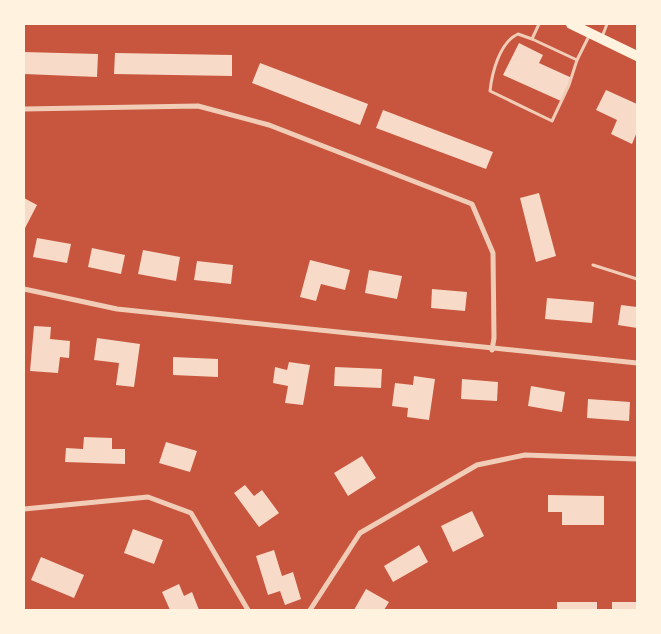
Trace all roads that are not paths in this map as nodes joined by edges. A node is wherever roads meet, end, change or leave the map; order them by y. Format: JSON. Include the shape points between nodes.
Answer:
{"nodes":[{"id":1,"x":539,"y":24,"type":"edge"},
{"id":2,"x":571,"y":24,"type":"edge"},
{"id":3,"x":607,"y":24,"type":"edge"},
{"id":4,"x":590,"y":33,"type":"junction"},
{"id":5,"x":601,"y":38,"type":"junction"},
{"id":6,"x":532,"y":39,"type":"junction"},
{"id":7,"x":637,"y":56,"type":"edge"},
{"id":8,"x":577,"y":60,"type":"junction"},
{"id":9,"x":24,"y":109,"type":"edge"},
{"id":10,"x":593,"y":266,"type":"dead end"},
{"id":11,"x":637,"y":279,"type":"edge"},
{"id":12,"x":24,"y":289,"type":"edge"},
{"id":13,"x":492,"y":350,"type":"junction"},
{"id":14,"x":637,"y":363,"type":"edge"},
{"id":15,"x":637,"y":459,"type":"edge"},
{"id":16,"x":24,"y":509,"type":"edge"},
{"id":17,"x":248,"y":610,"type":"edge"},
{"id":18,"x":310,"y":610,"type":"edge"}],
"edges":[{"from":1,"to":6,"type":"lane"},
{"from":2,"to":4,"type":"main road"},
{"from":3,"to":5,"type":"lane"},
{"from":4,"to":5,"type":"main road"},
{"from":4,"to":8,"type":"lane"},
{"from":5,"to":7,"type":"main road"},
{"from":6,"to":8,"type":"lane"},
{"from":6,"to":8,"type":"lane","via":[[518,34],[509,38],[492,74],[490,91],[552,121]]},
{"from":9,"to":13,"type":"street","via":[[198,106],[269,125],[472,204],[493,253]]},
{"from":10,"to":11,"type":"lane"},
{"from":12,"to":13,"type":"street","via":[[117,309]]},
{"from":13,"to":14,"type":"street"},
{"from":15,"to":18,"type":"street","via":[[525,455],[478,465],[360,533]]},
{"from":16,"to":17,"type":"street","via":[[148,497],[191,513]]}]}
